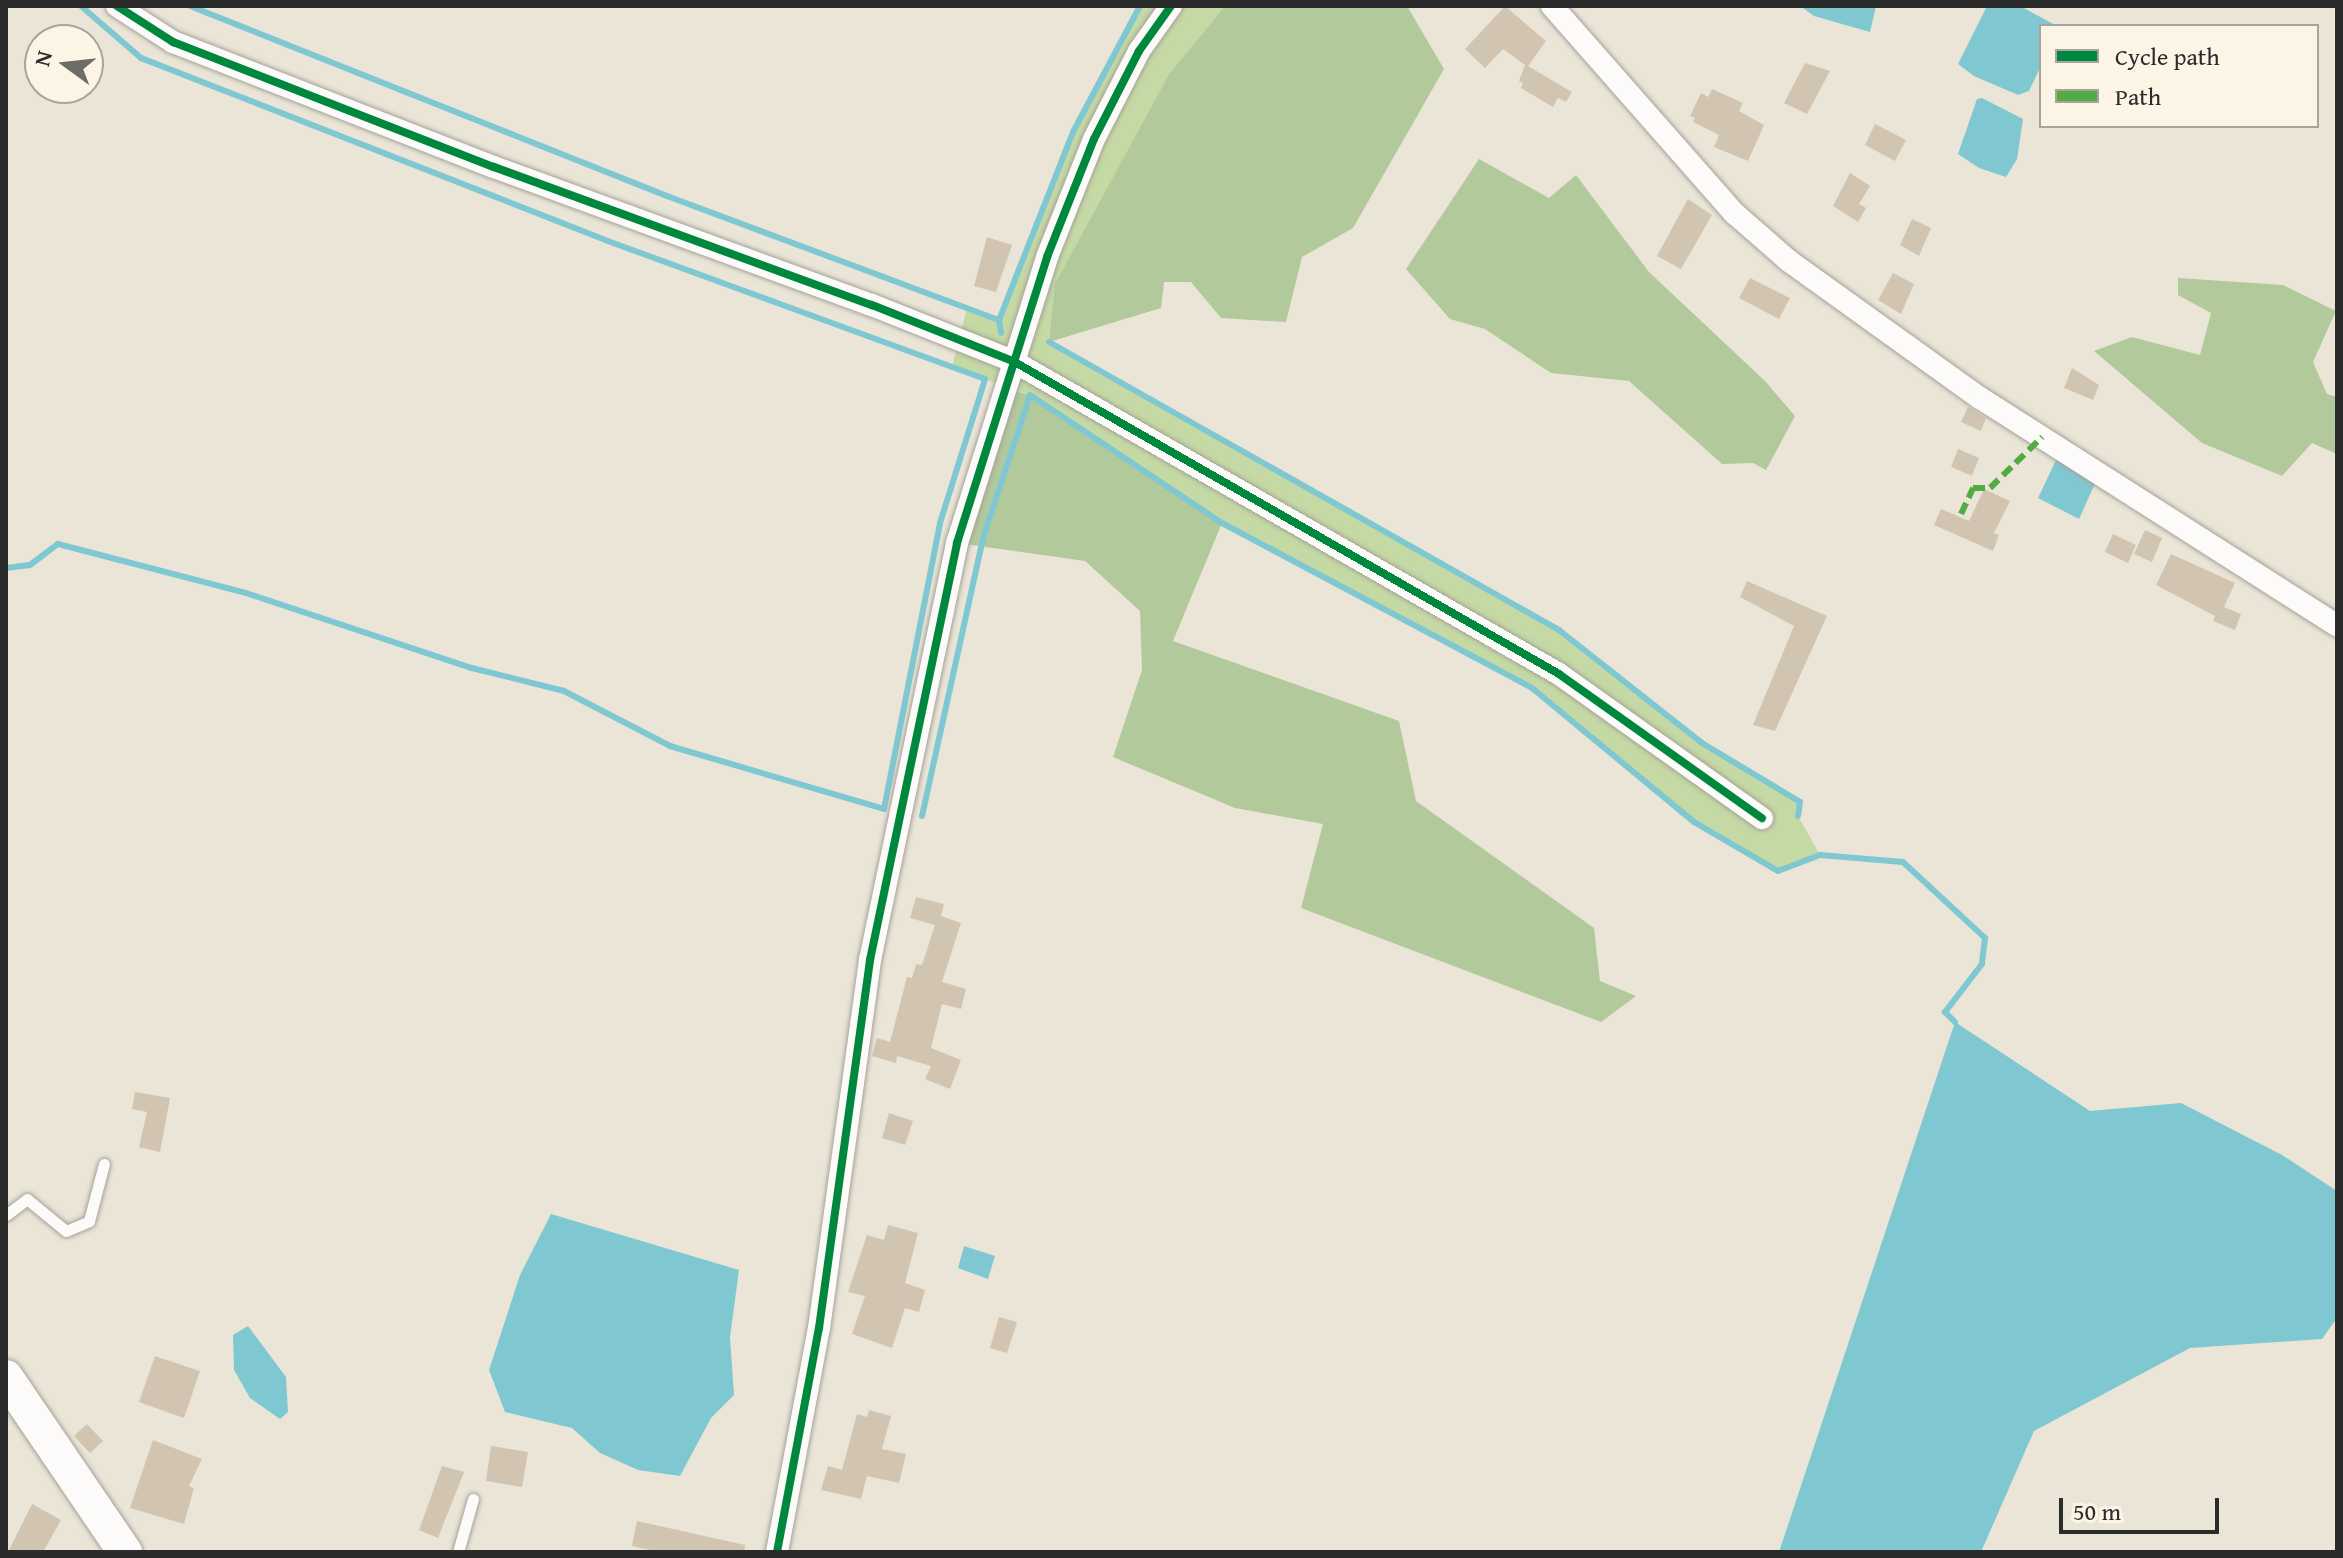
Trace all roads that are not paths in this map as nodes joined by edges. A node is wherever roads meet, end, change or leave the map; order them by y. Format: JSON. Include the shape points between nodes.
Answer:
{"nodes":[{"id":1,"x":117,"y":6,"type":"edge"},
{"id":2,"x":1171,"y":6,"type":"edge"},
{"id":3,"x":1552,"y":6,"type":"edge"},
{"id":4,"x":1013,"y":361,"type":"junction"},
{"id":5,"x":2337,"y":625,"type":"edge"},
{"id":6,"x":1762,"y":818,"type":"dead end"},
{"id":7,"x":104,"y":1164,"type":"dead end"},
{"id":8,"x":6,"y":1215,"type":"edge"},
{"id":9,"x":6,"y":1377,"type":"edge"},
{"id":10,"x":473,"y":1499,"type":"dead end"},
{"id":11,"x":125,"y":1552,"type":"edge"},
{"id":12,"x":458,"y":1552,"type":"edge"},
{"id":13,"x":777,"y":1552,"type":"edge"}],
"edges":[{"from":1,"to":4,"type":"street","via":[[187,48]]},
{"from":2,"to":4,"type":"street","via":[[1139,51],[1094,139]]},
{"from":3,"to":5,"type":"street","via":[[1734,213],[1789,261],[1980,398]]},
{"from":4,"to":6,"type":"street","via":[[1559,674]]},
{"from":4,"to":13,"type":"street","via":[[957,543],[870,960],[819,1328]]},
{"from":7,"to":8,"type":"lane","via":[[89,1221],[66,1231],[27,1199]]},
{"from":9,"to":11,"type":"main road"},
{"from":10,"to":12,"type":"lane"}]}
